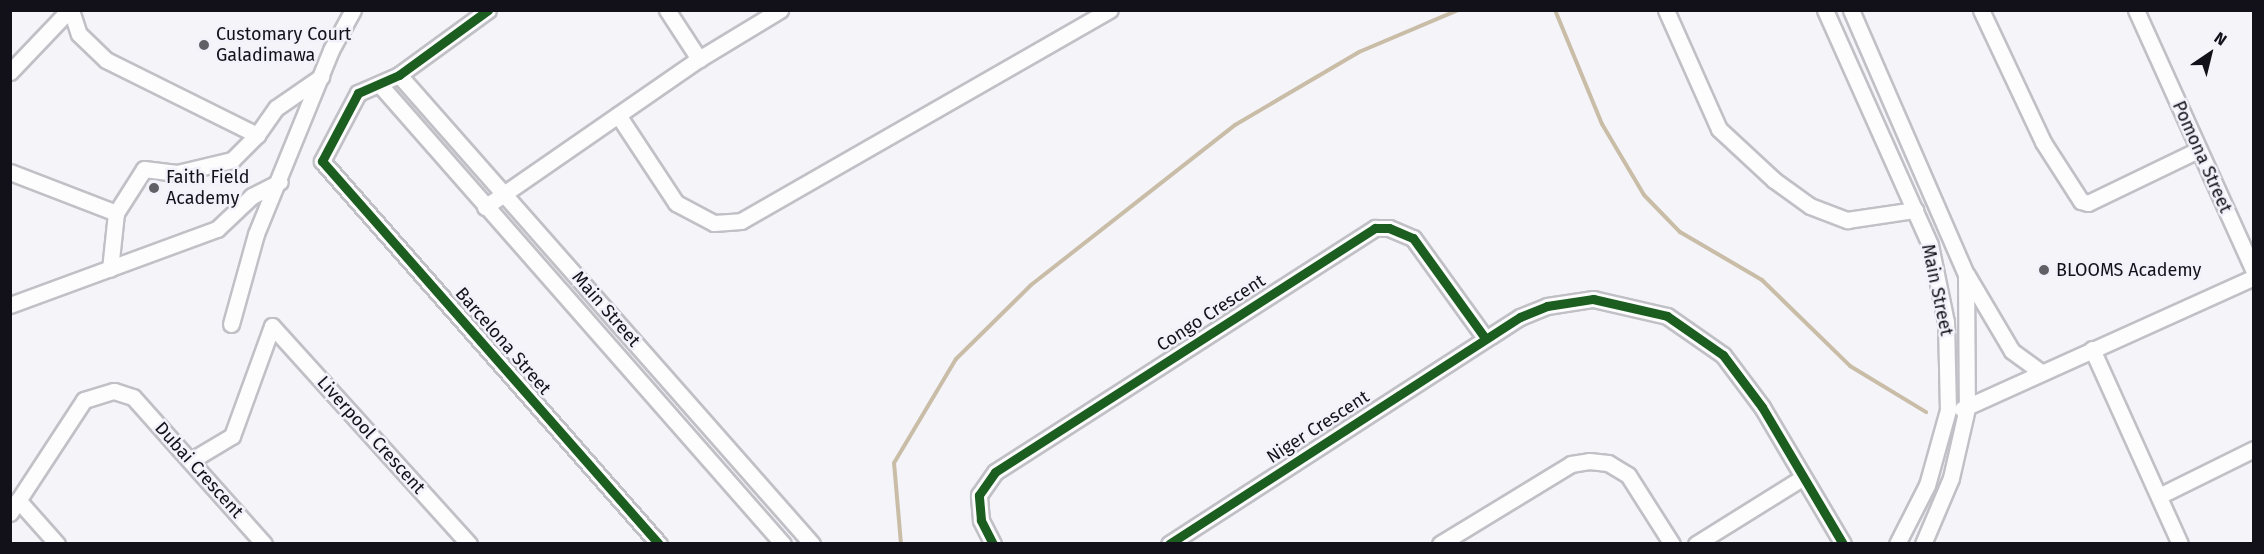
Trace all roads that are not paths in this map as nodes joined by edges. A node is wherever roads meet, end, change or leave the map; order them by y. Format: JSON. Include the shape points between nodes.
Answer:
{"nodes":[{"id":1,"x":70,"y":10,"type":"edge"},
{"id":2,"x":352,"y":10,"type":"edge"},
{"id":3,"x":488,"y":10,"type":"edge"},
{"id":4,"x":667,"y":10,"type":"edge"},
{"id":5,"x":780,"y":10,"type":"edge"},
{"id":6,"x":1110,"y":10,"type":"edge"},
{"id":7,"x":1666,"y":10,"type":"edge"},
{"id":8,"x":1825,"y":10,"type":"edge"},
{"id":9,"x":1851,"y":10,"type":"edge"},
{"id":10,"x":1981,"y":10,"type":"edge"},
{"id":11,"x":2136,"y":10,"type":"edge"},
{"id":12,"x":699,"y":59,"type":"junction"},
{"id":13,"x":10,"y":72,"type":"edge"},
{"id":14,"x":399,"y":75,"type":"junction"},
{"id":15,"x":321,"y":77,"type":"junction"},
{"id":16,"x":380,"y":85,"type":"junction"},
{"id":17,"x":618,"y":115,"type":"junction"},
{"id":18,"x":257,"y":135,"type":"junction"},
{"id":19,"x":2199,"y":150,"type":"junction"},
{"id":20,"x":10,"y":172,"type":"edge"},
{"id":21,"x":280,"y":182,"type":"junction"},
{"id":22,"x":504,"y":192,"type":"junction"},
{"id":23,"x":485,"y":207,"type":"junction"},
{"id":24,"x":1915,"y":210,"type":"junction"},
{"id":25,"x":116,"y":213,"type":"junction"},
{"id":26,"x":110,"y":269,"type":"junction"},
{"id":27,"x":2253,"y":271,"type":"edge"},
{"id":28,"x":1966,"y":274,"type":"junction"},
{"id":29,"x":2253,"y":277,"type":"edge"},
{"id":30,"x":10,"y":304,"type":"edge"},
{"id":31,"x":231,"y":324,"type":"dead end"},
{"id":32,"x":1485,"y":338,"type":"junction"},
{"id":33,"x":2092,"y":349,"type":"junction"},
{"id":34,"x":2040,"y":371,"type":"junction"},
{"id":35,"x":1969,"y":381,"type":"junction"},
{"id":36,"x":1948,"y":382,"type":"junction"},
{"id":37,"x":2003,"y":386,"type":"junction"},
{"id":38,"x":1967,"y":408,"type":"junction"},
{"id":39,"x":1948,"y":410,"type":"junction"},
{"id":40,"x":2253,"y":449,"type":"edge"},
{"id":41,"x":190,"y":461,"type":"junction"},
{"id":42,"x":1802,"y":478,"type":"junction"},
{"id":43,"x":2159,"y":496,"type":"junction"},
{"id":44,"x":14,"y":506,"type":"edge"},
{"id":45,"x":57,"y":543,"type":"edge"},
{"id":46,"x":264,"y":543,"type":"edge"},
{"id":47,"x":469,"y":543,"type":"edge"},
{"id":48,"x":659,"y":543,"type":"edge"},
{"id":49,"x":783,"y":543,"type":"edge"},
{"id":50,"x":812,"y":543,"type":"edge"},
{"id":51,"x":993,"y":543,"type":"edge"},
{"id":52,"x":1169,"y":543,"type":"edge"},
{"id":53,"x":1440,"y":543,"type":"edge"},
{"id":54,"x":1672,"y":543,"type":"edge"},
{"id":55,"x":1696,"y":543,"type":"edge"},
{"id":56,"x":1843,"y":543,"type":"edge"},
{"id":57,"x":1897,"y":543,"type":"edge"},
{"id":58,"x":1923,"y":543,"type":"edge"},
{"id":59,"x":2180,"y":543,"type":"edge"}],
"edges":[{"from":1,"to":13,"type":"street"},
{"from":1,"to":18,"type":"street","via":[[79,34],[106,60]]},
{"from":2,"to":15,"type":"street"},
{"from":3,"to":14,"type":"street"},
{"from":4,"to":12,"type":"street"},
{"from":5,"to":12,"type":"street"},
{"from":6,"to":17,"type":"street","via":[[741,221],[714,223],[675,203]]},
{"from":7,"to":24,"type":"street","via":[[1719,129],[1774,180],[1810,206],[1847,220]]},
{"from":8,"to":24,"type":"street","name":"Main Street"},
{"from":9,"to":28,"type":"street","name":"Main Street"},
{"from":10,"to":19,"type":"street","via":[[2043,142],[2081,201],[2088,203]]},
{"from":11,"to":19,"type":"street","name":"Pomona Street"},
{"from":12,"to":17,"type":"street"},
{"from":14,"to":16,"type":"street"},
{"from":14,"to":22,"type":"street","name":"Main Street"},
{"from":15,"to":18,"type":"street","via":[[296,90]]},
{"from":15,"to":21,"type":"street"},
{"from":16,"to":23,"type":"street","name":"Main Street"},
{"from":16,"to":48,"type":"street","name":"Barcelona Street","via":[[358,93],[322,161]]},
{"from":17,"to":22,"type":"street"},
{"from":18,"to":25,"type":"street","via":[[232,160],[177,173],[144,169]]},
{"from":19,"to":27,"type":"street","name":"Pomona Street"},
{"from":20,"to":25,"type":"street"},
{"from":21,"to":26,"type":"street","via":[[252,196],[217,229]]},
{"from":21,"to":31,"type":"street","via":[[256,234]]},
{"from":22,"to":23,"type":"street"},
{"from":22,"to":50,"type":"street","name":"Main Street"},
{"from":23,"to":49,"type":"street","name":"Main Street"},
{"from":24,"to":36,"type":"street","name":"Main Street","via":[[1941,291]]},
{"from":25,"to":26,"type":"street"},
{"from":26,"to":30,"type":"street"},
{"from":28,"to":34,"type":"street","via":[[2012,351]]},
{"from":28,"to":35,"type":"street","name":"Main Street"},
{"from":29,"to":33,"type":"street"},
{"from":32,"to":42,"type":"street","name":"Niger Crescent","via":[[1520,317],[1569,301],[1619,302],[1667,316],[1704,337],[1741,377]]},
{"from":32,"to":51,"type":"street","name":"Congo Crescent","via":[[1413,238],[1389,228],[1375,228],[995,472],[980,495],[981,520]]},
{"from":32,"to":52,"type":"street","name":"Niger Crescent"},
{"from":33,"to":34,"type":"street"},
{"from":33,"to":43,"type":"street"},
{"from":34,"to":37,"type":"street"},
{"from":35,"to":36,"type":"street"},
{"from":35,"to":37,"type":"street"},
{"from":35,"to":38,"type":"street","name":"Main Street"},
{"from":36,"to":39,"type":"street","name":"Main Street"},
{"from":37,"to":38,"type":"street"},
{"from":38,"to":39,"type":"street"},
{"from":38,"to":58,"type":"street","name":"Main Street","via":[[1951,478]]},
{"from":39,"to":57,"type":"street","name":"Main Street","via":[[1927,485]]},
{"from":40,"to":43,"type":"street"},
{"from":41,"to":44,"type":"street","name":"Dubai Crescent","via":[[134,397],[114,391],[84,400]]},
{"from":41,"to":46,"type":"street","name":"Dubai Crescent"},
{"from":41,"to":47,"type":"street","name":"Liverpool Crescent","via":[[232,436],[272,326]]},
{"from":42,"to":55,"type":"street"},
{"from":42,"to":56,"type":"street","name":"Niger Crescent"},
{"from":43,"to":59,"type":"street"},
{"from":44,"to":45,"type":"street"},
{"from":53,"to":54,"type":"street","via":[[1571,464],[1589,460],[1608,463],[1628,475]]}]}
